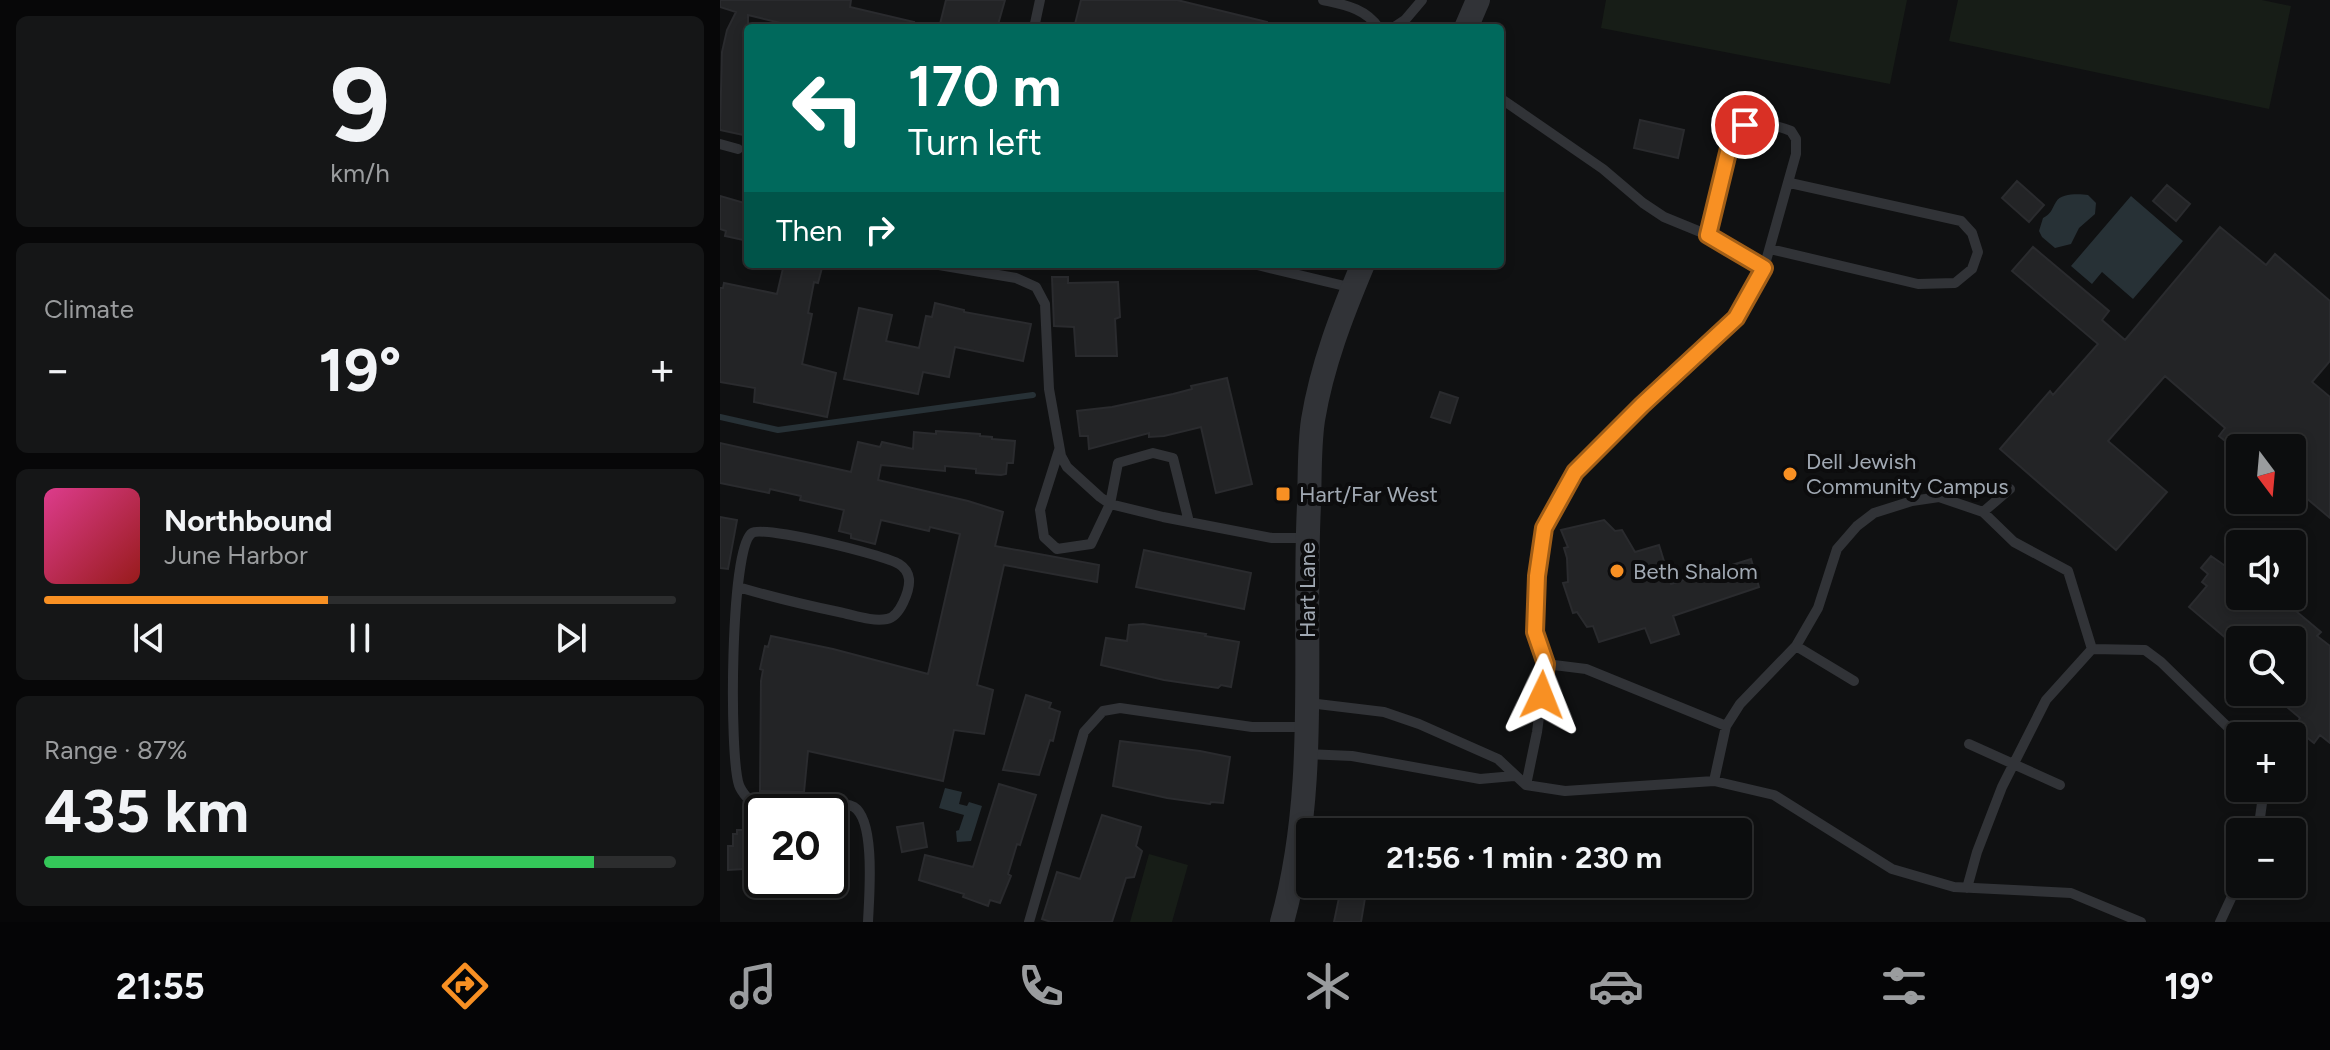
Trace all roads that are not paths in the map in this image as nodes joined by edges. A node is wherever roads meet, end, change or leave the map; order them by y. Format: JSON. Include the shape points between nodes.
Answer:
{"nodes":[{"id":1,"x":1040,"y":0,"type":"edge"},
{"id":2,"x":1323,"y":0,"type":"edge"},
{"id":3,"x":1422,"y":0,"type":"edge"},
{"id":4,"x":1478,"y":0,"type":"edge"},
{"id":5,"x":1035,"y":24,"type":"edge"},
{"id":6,"x":1376,"y":24,"type":"edge"},
{"id":7,"x":1399,"y":24,"type":"edge"},
{"id":8,"x":1468,"y":24,"type":"edge"},
{"id":9,"x":1504,"y":101,"type":"edge"},
{"id":10,"x":720,"y":144,"type":"edge"},
{"id":11,"x":738,"y":149,"type":"dead end"},
{"id":12,"x":1790,"y":183,"type":"junction"},
{"id":13,"x":1708,"y":235,"type":"junction"},
{"id":14,"x":1770,"y":249,"type":"junction"},
{"id":15,"x":957,"y":268,"type":"edge"},
{"id":16,"x":1270,"y":268,"type":"edge"},
{"id":17,"x":1361,"y":268,"type":"edge"},
{"id":18,"x":1764,"y":268,"type":"junction"},
{"id":19,"x":1353,"y":288,"type":"junction"},
{"id":20,"x":1059,"y":450,"type":"junction"},
{"id":21,"x":2010,"y":489,"type":"dead end"},
{"id":22,"x":1110,"y":504,"type":"junction"},
{"id":23,"x":1983,"y":512,"type":"junction"},
{"id":24,"x":1189,"y":522,"type":"junction"},
{"id":25,"x":1307,"y":538,"type":"junction"},
{"id":26,"x":738,"y":587,"type":"junction"},
{"id":27,"x":1796,"y":646,"type":"junction"},
{"id":28,"x":2092,"y":649,"type":"junction"},
{"id":29,"x":1546,"y":664,"type":"junction"},
{"id":30,"x":1854,"y":681,"type":"dead end"},
{"id":31,"x":1307,"y":702,"type":"junction"},
{"id":32,"x":2226,"y":725,"type":"edge"},
{"id":33,"x":1726,"y":726,"type":"junction"},
{"id":34,"x":1306,"y":727,"type":"junction"},
{"id":35,"x":1969,"y":744,"type":"dead end"},
{"id":36,"x":1306,"y":754,"type":"junction"},
{"id":37,"x":2014,"y":764,"type":"junction"},
{"id":38,"x":1514,"y":776,"type":"junction"},
{"id":39,"x":1714,"y":781,"type":"junction"},
{"id":40,"x":1526,"y":785,"type":"junction"},
{"id":41,"x":2060,"y":785,"type":"dead end"},
{"id":42,"x":1967,"y":888,"type":"junction"},
{"id":43,"x":2231,"y":898,"type":"edge"},
{"id":44,"x":868,"y":922,"type":"edge"},
{"id":45,"x":1029,"y":922,"type":"edge"},
{"id":46,"x":1282,"y":922,"type":"edge"},
{"id":47,"x":2141,"y":922,"type":"edge"},
{"id":48,"x":2220,"y":922,"type":"edge"}],
"edges":[{"from":1,"to":5,"type":"lane"},
{"from":2,"to":6,"type":"lane","via":[[1351,6]]},
{"from":3,"to":7,"type":"lane"},
{"from":4,"to":8,"type":"street"},
{"from":9,"to":13,"type":"lane","via":[[1664,217]]},
{"from":10,"to":11,"type":"lane"},
{"from":12,"to":13,"type":"lane","via":[[1796,154],[1791,131],[1766,123],[1745,125],[1731,140]]},
{"from":12,"to":14,"type":"lane"},
{"from":12,"to":14,"type":"lane","via":[[1961,221],[1978,252],[1972,269],[1955,283],[1918,284]]},
{"from":13,"to":18,"type":"lane"},
{"from":14,"to":18,"type":"lane"},
{"from":15,"to":20,"type":"lane","via":[[1016,278],[1036,287],[1045,304],[1049,389]]},
{"from":16,"to":19,"type":"lane"},
{"from":17,"to":19,"type":"street","name":"Hart Lane"},
{"from":18,"to":29,"type":"lane","via":[[1736,318],[1575,472],[1544,528],[1535,632]]},
{"from":19,"to":25,"type":"street","name":"Hart Lane","via":[[1333,336],[1313,421]]},
{"from":20,"to":22,"type":"lane","via":[[1067,467]]},
{"from":20,"to":22,"type":"lane","via":[[1040,510],[1044,537],[1057,549],[1091,544]]},
{"from":21,"to":23,"type":"lane"},
{"from":22,"to":24,"type":"lane"},
{"from":22,"to":24,"type":"lane","via":[[1118,463],[1153,453],[1173,458]]},
{"from":23,"to":27,"type":"lane","via":[[1939,497],[1874,513],[1837,549],[1818,608]]},
{"from":23,"to":28,"type":"lane","via":[[2014,542],[2068,571]]},
{"from":24,"to":25,"type":"lane","via":[[1272,538]]},
{"from":25,"to":31,"type":"street","name":"Hart Lane"},
{"from":26,"to":26,"type":"lane","via":[[746,540],[762,530],[895,561],[909,581],[905,598],[888,619]]},
{"from":26,"to":44,"type":"lane","via":[[732,722],[739,786],[749,800],[830,802],[859,812],[866,826]]},
{"from":27,"to":30,"type":"lane"},
{"from":27,"to":33,"type":"lane"},
{"from":28,"to":32,"type":"lane","via":[[2145,650]]},
{"from":28,"to":37,"type":"lane","via":[[2046,700]]},
{"from":29,"to":33,"type":"lane","via":[[1586,669]]},
{"from":29,"to":40,"type":"lane"},
{"from":31,"to":34,"type":"street","name":"Hart Lane"},
{"from":31,"to":38,"type":"lane","via":[[1384,712],[1498,759]]},
{"from":33,"to":39,"type":"lane"},
{"from":34,"to":36,"type":"street","name":"Hart Lane"},
{"from":34,"to":45,"type":"lane","via":[[1252,727],[1120,708],[1103,711],[1084,732]]},
{"from":35,"to":37,"type":"lane"},
{"from":36,"to":38,"type":"lane","via":[[1352,756],[1480,779]]},
{"from":36,"to":46,"type":"street","name":"Hart Lane","via":[[1303,818]]},
{"from":37,"to":41,"type":"lane"},
{"from":37,"to":42,"type":"lane"},
{"from":38,"to":40,"type":"lane"},
{"from":39,"to":40,"type":"lane","via":[[1565,791]]},
{"from":39,"to":42,"type":"lane","via":[[1774,795],[1892,869]]},
{"from":42,"to":47,"type":"lane","via":[[2071,893]]},
{"from":43,"to":48,"type":"lane"}]}
